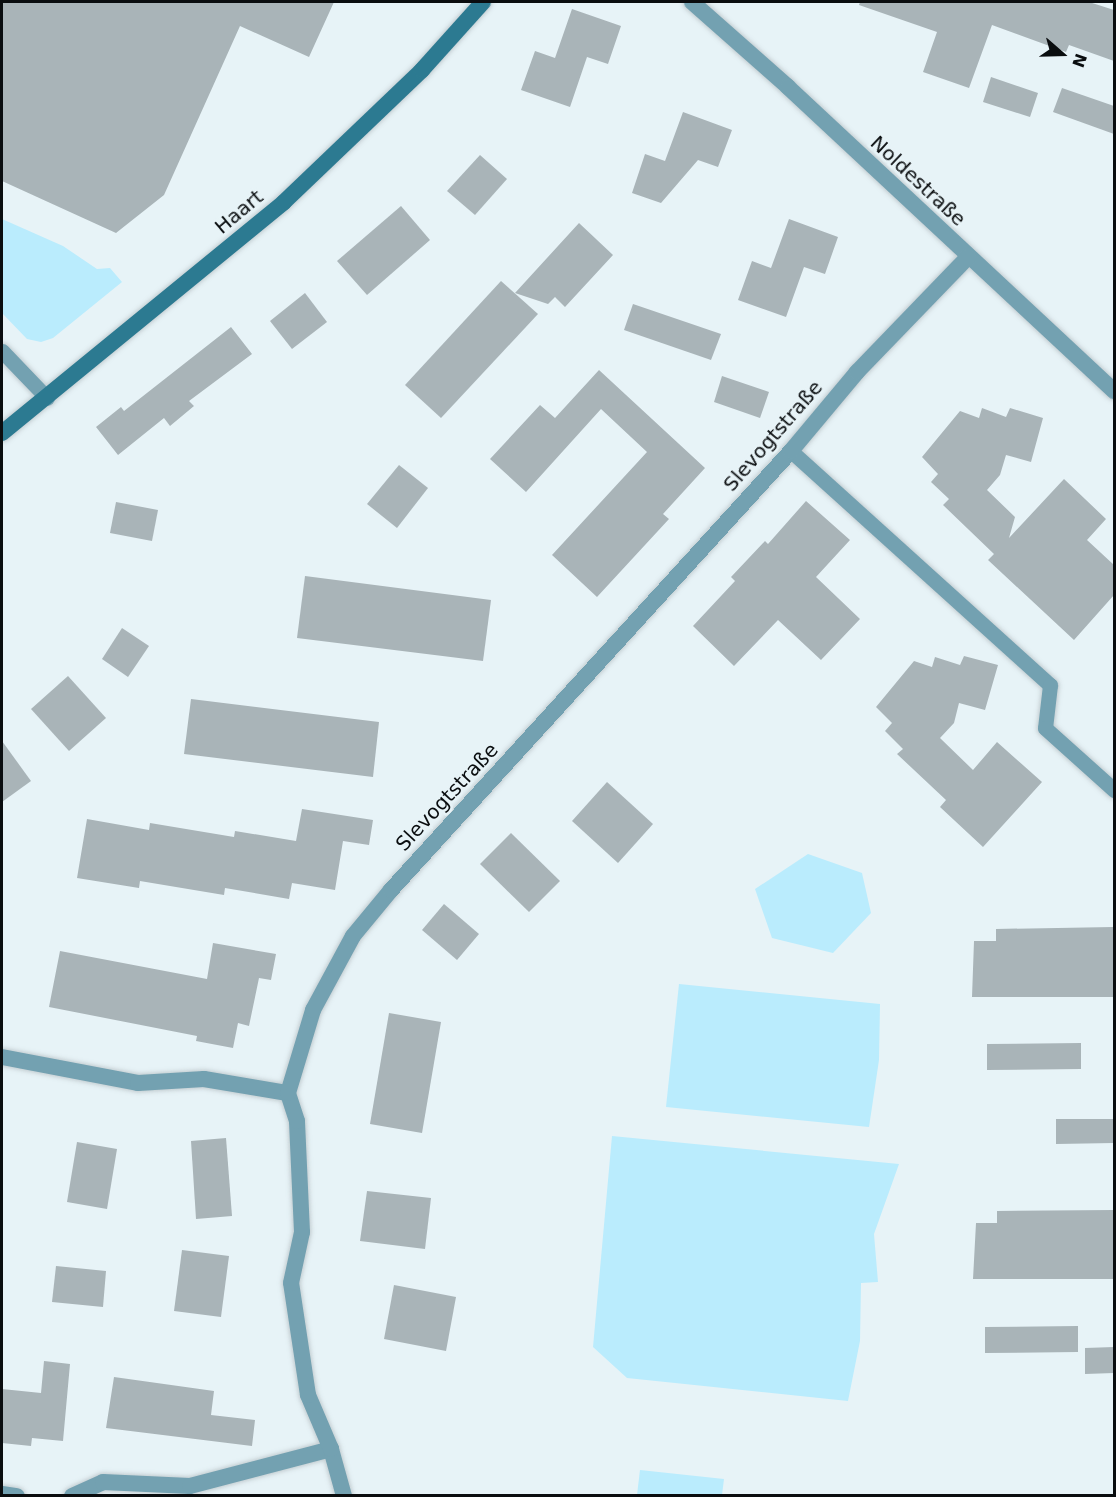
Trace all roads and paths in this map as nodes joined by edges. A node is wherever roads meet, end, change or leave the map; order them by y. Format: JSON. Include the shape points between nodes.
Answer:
{"nodes":[{"id":1,"x":483,"y":2,"type":"edge"},
{"id":2,"x":692,"y":2,"type":"edge"},
{"id":3,"x":968,"y":257,"type":"junction"},
{"id":4,"x":2,"y":351,"type":"edge"},
{"id":5,"x":1114,"y":391,"type":"edge"},
{"id":6,"x":47,"y":398,"type":"junction"},
{"id":7,"x":2,"y":433,"type":"edge"},
{"id":8,"x":790,"y":451,"type":"junction"},
{"id":9,"x":1114,"y":790,"type":"edge"},
{"id":10,"x":2,"y":1057,"type":"edge"},
{"id":11,"x":288,"y":1092,"type":"junction"},
{"id":12,"x":331,"y":1449,"type":"junction"},
{"id":13,"x":2,"y":1494,"type":"edge"},
{"id":14,"x":17,"y":1496,"type":"edge"},
{"id":15,"x":72,"y":1496,"type":"edge"},
{"id":16,"x":344,"y":1496,"type":"edge"}],
"edges":[{"from":1,"to":6,"type":"main road","name":"Haart","via":[[422,70],[284,202]]},
{"from":2,"to":3,"type":"street","name":"Noldestraße"},
{"from":3,"to":5,"type":"street","name":"Noldestraße"},
{"from":3,"to":8,"type":"street","name":"Slevogtstraße","via":[[857,372]]},
{"from":4,"to":6,"type":"lane"},
{"from":6,"to":7,"type":"main road","name":"Haart"},
{"from":8,"to":9,"type":"lane","via":[[1050,685],[1045,728]]},
{"from":8,"to":11,"type":"street","name":"Slevogtstraße","via":[[353,936],[313,1010]]},
{"from":10,"to":11,"type":"street","via":[[138,1083],[204,1079]]},
{"from":11,"to":12,"type":"street","via":[[297,1121],[302,1232],[291,1283],[308,1395]]},
{"from":12,"to":15,"type":"street","via":[[190,1486],[103,1482]]},
{"from":12,"to":16,"type":"street"},
{"from":13,"to":14,"type":"street"}]}
